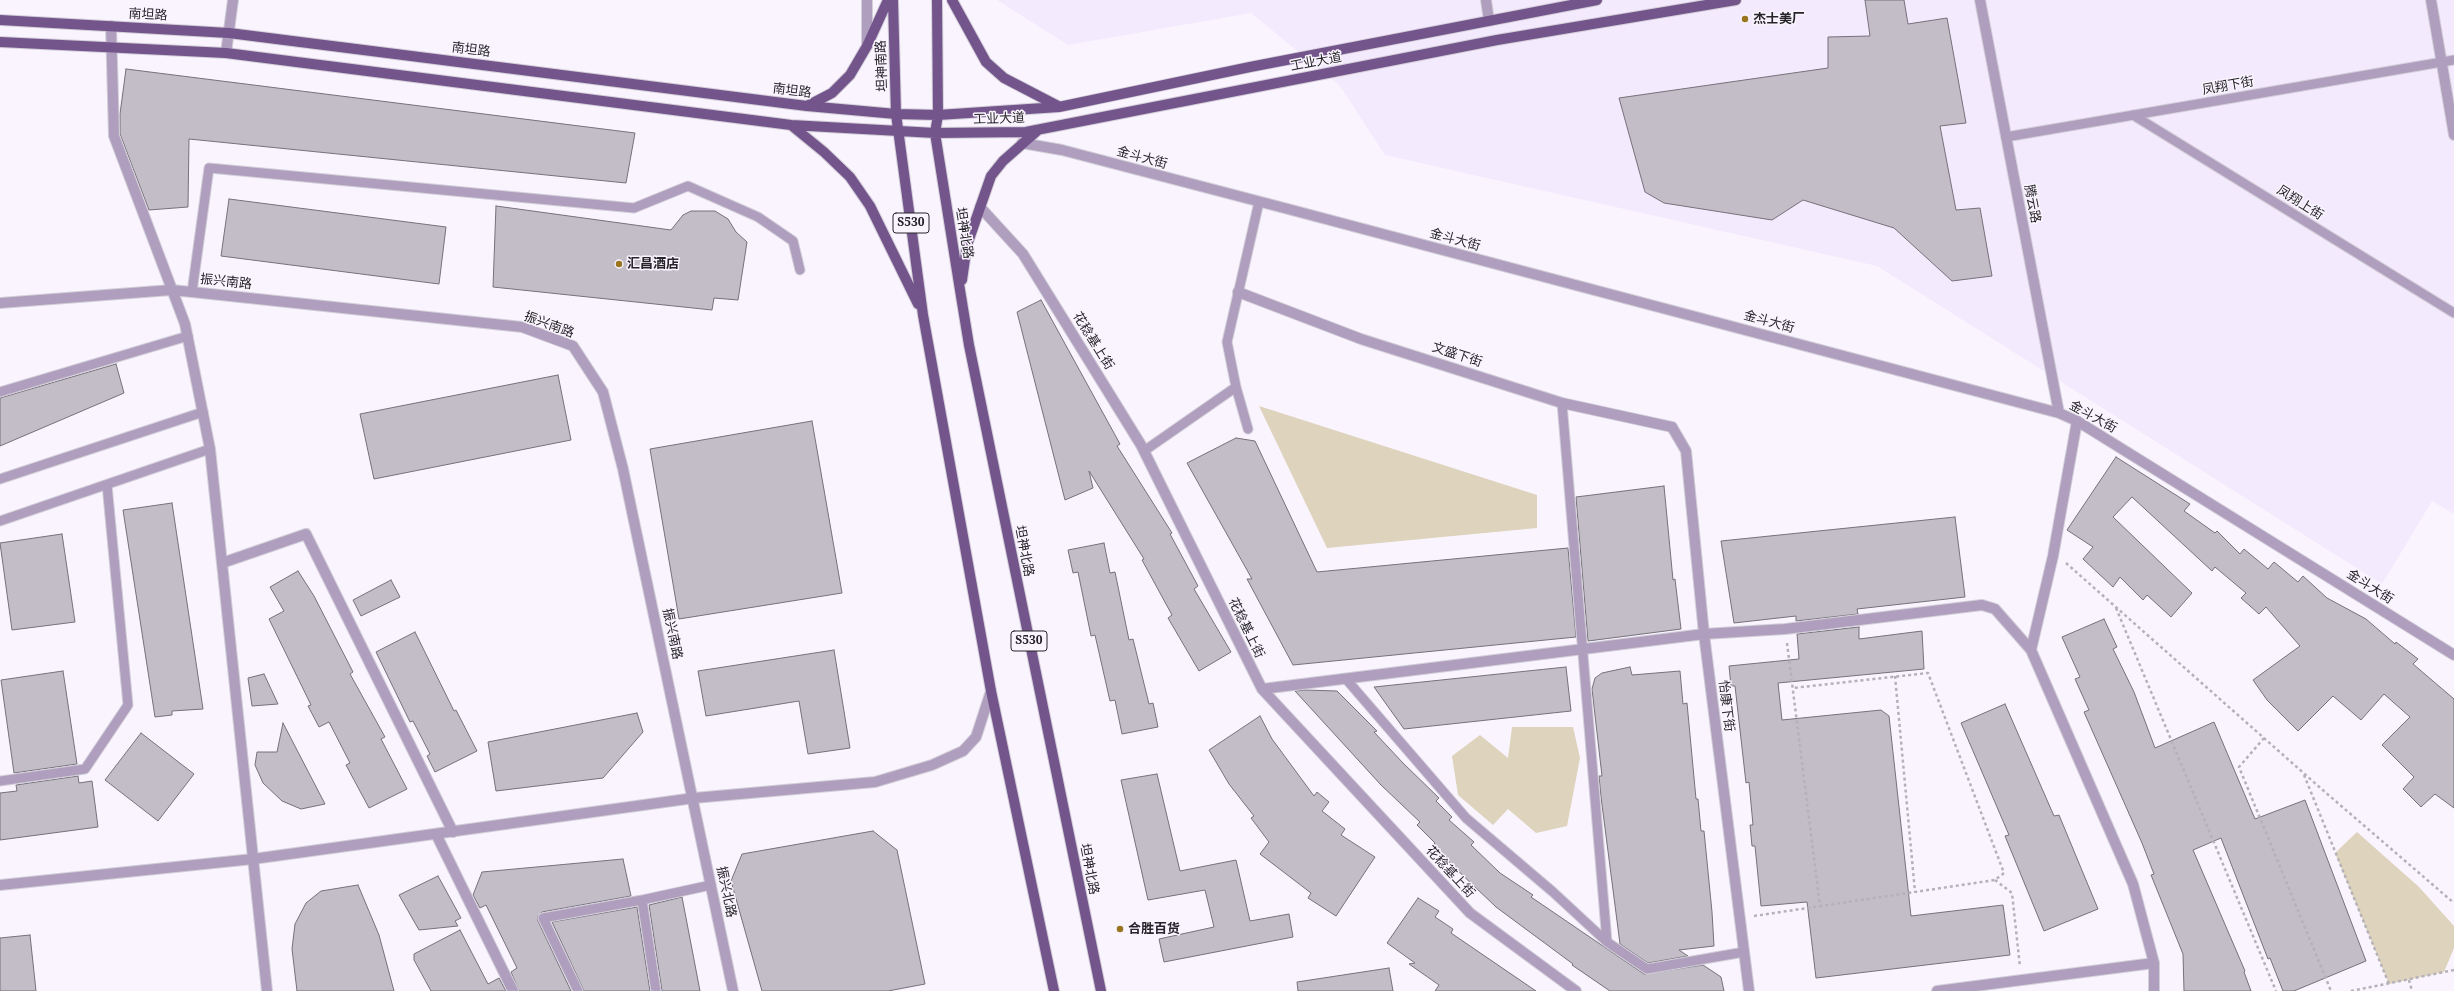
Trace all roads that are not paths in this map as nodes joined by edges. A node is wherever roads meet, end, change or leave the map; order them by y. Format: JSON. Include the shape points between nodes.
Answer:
{"nodes":[{"id":1,"x":233,"y":0,"type":"edge"},
{"id":2,"x":867,"y":0,"type":"edge"},
{"id":3,"x":888,"y":0,"type":"edge"},
{"id":4,"x":893,"y":0,"type":"edge"},
{"id":5,"x":937,"y":0,"type":"edge"},
{"id":6,"x":952,"y":0,"type":"edge"},
{"id":7,"x":1486,"y":0,"type":"edge"},
{"id":8,"x":1597,"y":0,"type":"edge"},
{"id":9,"x":1736,"y":0,"type":"edge"},
{"id":10,"x":1980,"y":0,"type":"edge"},
{"id":11,"x":2431,"y":0,"type":"edge"},
{"id":12,"x":0,"y":20,"type":"edge"},
{"id":13,"x":1489,"y":21,"type":"junction"},
{"id":14,"x":111,"y":26,"type":"junction"},
{"id":15,"x":229,"y":33,"type":"junction"},
{"id":16,"x":0,"y":42,"type":"edge"},
{"id":17,"x":867,"y":46,"type":"junction"},
{"id":18,"x":111,"y":47,"type":"junction"},
{"id":19,"x":226,"y":53,"type":"junction"},
{"id":20,"x":2454,"y":60,"type":"edge"},
{"id":21,"x":2442,"y":62,"type":"junction"},
{"id":22,"x":807,"y":106,"type":"junction"},
{"id":23,"x":1059,"y":106,"type":"junction"},
{"id":24,"x":896,"y":114,"type":"junction"},
{"id":25,"x":938,"y":115,"type":"junction"},
{"id":26,"x":2133,"y":115,"type":"junction"},
{"id":27,"x":791,"y":125,"type":"junction"},
{"id":28,"x":1039,"y":130,"type":"junction"},
{"id":29,"x":899,"y":131,"type":"junction"},
{"id":30,"x":935,"y":134,"type":"junction"},
{"id":31,"x":2454,"y":135,"type":"edge"},
{"id":32,"x":2006,"y":137,"type":"junction"},
{"id":33,"x":1022,"y":143,"type":"junction"},
{"id":34,"x":1259,"y":202,"type":"junction"},
{"id":35,"x":980,"y":206,"type":"junction"},
{"id":36,"x":800,"y":270,"type":"dead end"},
{"id":37,"x":170,"y":290,"type":"junction"},
{"id":38,"x":960,"y":290,"type":"junction"},
{"id":39,"x":192,"y":292,"type":"junction"},
{"id":40,"x":1238,"y":292,"type":"junction"},
{"id":41,"x":0,"y":303,"type":"edge"},
{"id":42,"x":2454,"y":313,"type":"edge"},
{"id":43,"x":923,"y":315,"type":"junction"},
{"id":44,"x":188,"y":336,"type":"junction"},
{"id":45,"x":1236,"y":387,"type":"junction"},
{"id":46,"x":0,"y":392,"type":"edge"},
{"id":47,"x":1562,"y":402,"type":"junction"},
{"id":48,"x":203,"y":412,"type":"junction"},
{"id":49,"x":2060,"y":413,"type":"junction"},
{"id":50,"x":2077,"y":421,"type":"junction"},
{"id":51,"x":1672,"y":427,"type":"joint"},
{"id":52,"x":1248,"y":429,"type":"dead end"},
{"id":53,"x":210,"y":449,"type":"junction"},
{"id":54,"x":1144,"y":451,"type":"junction"},
{"id":55,"x":0,"y":479,"type":"edge"},
{"id":56,"x":106,"y":485,"type":"junction"},
{"id":57,"x":0,"y":521,"type":"edge"},
{"id":58,"x":222,"y":563,"type":"junction"},
{"id":59,"x":1704,"y":634,"type":"junction"},
{"id":60,"x":1583,"y":649,"type":"junction"},
{"id":61,"x":2031,"y":650,"type":"junction"},
{"id":62,"x":2454,"y":655,"type":"edge"},
{"id":63,"x":1346,"y":679,"type":"junction"},
{"id":64,"x":1262,"y":689,"type":"junction"},
{"id":65,"x":991,"y":691,"type":"junction"},
{"id":66,"x":0,"y":782,"type":"edge"},
{"id":67,"x":694,"y":798,"type":"junction"},
{"id":68,"x":453,"y":832,"type":"junction"},
{"id":69,"x":436,"y":834,"type":"junction"},
{"id":70,"x":253,"y":859,"type":"junction"},
{"id":71,"x":0,"y":885,"type":"edge"},
{"id":72,"x":712,"y":885,"type":"junction"},
{"id":73,"x":642,"y":900,"type":"junction"},
{"id":74,"x":1607,"y":942,"type":"junction"},
{"id":75,"x":1744,"y":952,"type":"junction"},
{"id":76,"x":2154,"y":962,"type":"junction"},
{"id":77,"x":267,"y":991,"type":"edge"},
{"id":78,"x":513,"y":991,"type":"edge"},
{"id":79,"x":578,"y":991,"type":"edge"},
{"id":80,"x":656,"y":991,"type":"edge"},
{"id":81,"x":733,"y":991,"type":"edge"},
{"id":82,"x":1054,"y":991,"type":"edge"},
{"id":83,"x":1100,"y":991,"type":"edge"},
{"id":84,"x":1576,"y":991,"type":"edge"},
{"id":85,"x":1749,"y":991,"type":"edge"},
{"id":86,"x":1937,"y":991,"type":"edge"},
{"id":87,"x":2154,"y":991,"type":"edge"}],
"edges":[{"from":1,"to":15,"type":"street"},
{"from":2,"to":17,"type":"street"},
{"from":3,"to":17,"type":"main road"},
{"from":4,"to":24,"type":"main road","name":"坦神南路","number":"S530"},
{"from":5,"to":25,"type":"main road","number":"S530"},
{"from":6,"to":23,"type":"main road","via":[[986,62],[1004,78]]},
{"from":7,"to":13,"type":"street"},
{"from":8,"to":13,"type":"main road","name":"工业大道"},
{"from":9,"to":28,"type":"main road","name":"工业大道","via":[[1497,40]]},
{"from":10,"to":32,"type":"street","name":"腾云路"},
{"from":11,"to":21,"type":"street"},
{"from":12,"to":14,"type":"main road","name":"南坦路"},
{"from":13,"to":23,"type":"main road","name":"工业大道"},
{"from":14,"to":15,"type":"main road","name":"南坦路"},
{"from":14,"to":18,"type":"street"},
{"from":15,"to":19,"type":"street"},
{"from":15,"to":22,"type":"main road","name":"南坦路"},
{"from":16,"to":18,"type":"main road"},
{"from":17,"to":22,"type":"main road","via":[[850,75],[832,93]]},
{"from":18,"to":19,"type":"main road"},
{"from":18,"to":37,"type":"street","via":[[114,136]]},
{"from":19,"to":27,"type":"main road"},
{"from":20,"to":21,"type":"lane","name":"凤翔下街"},
{"from":21,"to":26,"type":"lane","name":"凤翔下街"},
{"from":21,"to":31,"type":"street"},
{"from":22,"to":24,"type":"main road","name":"南坦路"},
{"from":23,"to":25,"type":"main road","name":"工业大道"},
{"from":24,"to":25,"type":"main road","name":"南坦路"},
{"from":24,"to":29,"type":"main road","name":"坦神南路","number":"S530"},
{"from":25,"to":30,"type":"main road","name":"坦神北路","number":"S530"},
{"from":26,"to":32,"type":"lane","name":"凤翔下街"},
{"from":26,"to":42,"type":"lane","name":"凤翔上街"},
{"from":27,"to":29,"type":"main road"},
{"from":27,"to":43,"type":"main road","via":[[850,177],[870,206]]},
{"from":28,"to":30,"type":"main road","name":"工业大道"},
{"from":28,"to":33,"type":"main road"},
{"from":29,"to":30,"type":"main road","name":"工业大道"},
{"from":29,"to":43,"type":"main road","number":"S530"},
{"from":30,"to":38,"type":"main road","name":"坦神北路","number":"S530"},
{"from":32,"to":49,"type":"street","name":"腾云路"},
{"from":33,"to":34,"type":"street","name":"金斗大街","via":[[1062,150]]},
{"from":33,"to":35,"type":"main road","via":[[991,176]]},
{"from":34,"to":40,"type":"lane"},
{"from":34,"to":49,"type":"street","name":"金斗大街"},
{"from":35,"to":38,"type":"main road","via":[[968,245]]},
{"from":35,"to":54,"type":"street","name":"花稔基上街","via":[[1023,254]]},
{"from":36,"to":39,"type":"lane","via":[[793,241],[758,217],[688,186],[634,208],[209,168]]},
{"from":37,"to":39,"type":"street","name":"振兴南路"},
{"from":37,"to":41,"type":"street","name":"振兴南路"},
{"from":37,"to":44,"type":"street"},
{"from":38,"to":83,"type":"main road","name":"坦神北路","number":"S530"},
{"from":39,"to":67,"type":"street","name":"振兴南路","via":[[522,328],[573,346],[603,392],[623,469]]},
{"from":40,"to":45,"type":"lane","via":[[1227,342]]},
{"from":40,"to":47,"type":"street","name":"文盛下街","via":[[1361,339]]},
{"from":43,"to":65,"type":"main road","number":"S530"},
{"from":44,"to":46,"type":"lane"},
{"from":44,"to":48,"type":"street"},
{"from":45,"to":52,"type":"lane"},
{"from":45,"to":54,"type":"lane"},
{"from":47,"to":51,"type":"street","name":"文盛下街"},
{"from":47,"to":60,"type":"lane"},
{"from":48,"to":53,"type":"street"},
{"from":48,"to":55,"type":"lane"},
{"from":49,"to":50,"type":"street","name":"金斗大街"},
{"from":50,"to":61,"type":"street","via":[[2054,556]]},
{"from":50,"to":62,"type":"street","name":"金斗大街"},
{"from":51,"to":59,"type":"street","name":"怡康下街","via":[[1686,451]]},
{"from":53,"to":56,"type":"lane"},
{"from":53,"to":58,"type":"street"},
{"from":54,"to":64,"type":"street","name":"花稔基上街"},
{"from":56,"to":57,"type":"lane"},
{"from":56,"to":66,"type":"lane","via":[[128,705],[85,769]]},
{"from":58,"to":68,"type":"street","via":[[306,534]]},
{"from":58,"to":70,"type":"street"},
{"from":59,"to":60,"type":"street"},
{"from":59,"to":61,"type":"street","via":[[1785,629],[1982,605],[1995,609]]},
{"from":59,"to":75,"type":"street","name":"怡康下街"},
{"from":60,"to":63,"type":"street"},
{"from":60,"to":74,"type":"lane"},
{"from":61,"to":76,"type":"street","via":[[2133,884]]},
{"from":63,"to":64,"type":"street"},
{"from":63,"to":74,"type":"lane","via":[[1466,818]]},
{"from":64,"to":84,"type":"street","name":"花稔基上街","via":[[1470,913]]},
{"from":65,"to":67,"type":"street","via":[[976,737],[963,750],[932,765],[875,782]]},
{"from":65,"to":82,"type":"main road","number":"S530"},
{"from":67,"to":68,"type":"street"},
{"from":67,"to":72,"type":"street","name":"振兴北路"},
{"from":68,"to":69,"type":"street"},
{"from":69,"to":70,"type":"street"},
{"from":69,"to":78,"type":"street"},
{"from":70,"to":71,"type":"street"},
{"from":70,"to":77,"type":"street"},
{"from":72,"to":73,"type":"lane"},
{"from":72,"to":81,"type":"street","name":"振兴北路"},
{"from":73,"to":79,"type":"lane","via":[[543,918]]},
{"from":73,"to":80,"type":"lane"},
{"from":74,"to":75,"type":"lane","via":[[1647,970]]},
{"from":75,"to":85,"type":"street","name":"怡康下街"},
{"from":76,"to":86,"type":"street"},
{"from":76,"to":87,"type":"street"}]}
